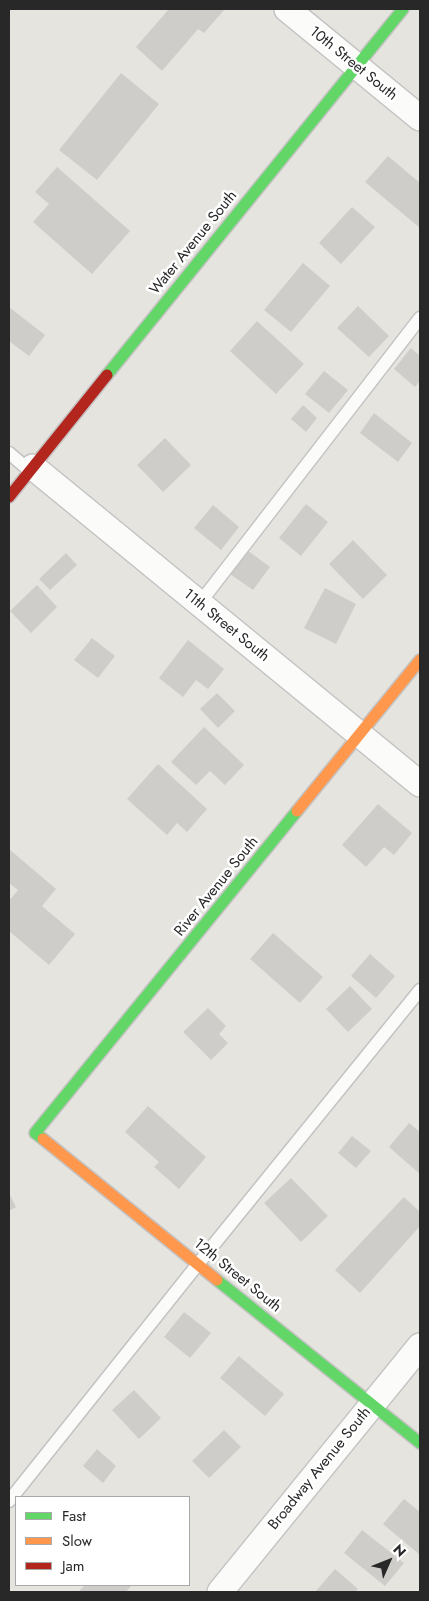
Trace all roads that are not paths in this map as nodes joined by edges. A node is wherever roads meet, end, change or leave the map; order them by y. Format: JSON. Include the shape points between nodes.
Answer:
{"nodes":[{"id":1,"x":287,"y":9,"type":"edge"},
{"id":2,"x":403,"y":9,"type":"edge"},
{"id":3,"x":356,"y":66,"type":"junction"},
{"id":4,"x":420,"y":118,"type":"edge"},
{"id":5,"x":420,"y":318,"type":"edge"},
{"id":6,"x":9,"y":452,"type":"edge"},
{"id":7,"x":31,"y":469,"type":"junction"},
{"id":8,"x":9,"y":497,"type":"edge"},
{"id":9,"x":200,"y":604,"type":"junction"},
{"id":10,"x":420,"y":660,"type":"edge"},
{"id":11,"x":360,"y":736,"type":"junction"},
{"id":12,"x":420,"y":784,"type":"edge"},
{"id":13,"x":420,"y":990,"type":"edge"},
{"id":14,"x":35,"y":1133,"type":"joint"},
{"id":15,"x":198,"y":1264,"type":"junction"},
{"id":16,"x":420,"y":1346,"type":"edge"},
{"id":17,"x":373,"y":1405,"type":"junction"},
{"id":18,"x":420,"y":1443,"type":"edge"},
{"id":19,"x":9,"y":1501,"type":"edge"},
{"id":20,"x":220,"y":1592,"type":"edge"}],
"edges":[{"from":1,"to":3,"type":"street","name":"10th Street South"},
{"from":2,"to":3,"type":"street","name":"Water Avenue South"},
{"from":3,"to":4,"type":"street","name":"10th Street South"},
{"from":3,"to":7,"type":"street","name":"Water Avenue South"},
{"from":5,"to":9,"type":"lane"},
{"from":6,"to":7,"type":"lane"},
{"from":7,"to":8,"type":"street","name":"Water Avenue South"},
{"from":7,"to":9,"type":"street","name":"11th Street South"},
{"from":9,"to":11,"type":"street","name":"11th Street South"},
{"from":10,"to":11,"type":"street","name":"River Avenue South"},
{"from":11,"to":12,"type":"street","name":"11th Street South"},
{"from":11,"to":14,"type":"street","name":"River Avenue South"},
{"from":13,"to":15,"type":"lane"},
{"from":14,"to":15,"type":"street","name":"12th Street South"},
{"from":15,"to":17,"type":"street","name":"12th Street South"},
{"from":15,"to":19,"type":"lane"},
{"from":16,"to":17,"type":"street","name":"Broadway Avenue South"},
{"from":17,"to":18,"type":"street","name":"12th Street South"},
{"from":17,"to":20,"type":"street","name":"Broadway Avenue South"}]}
